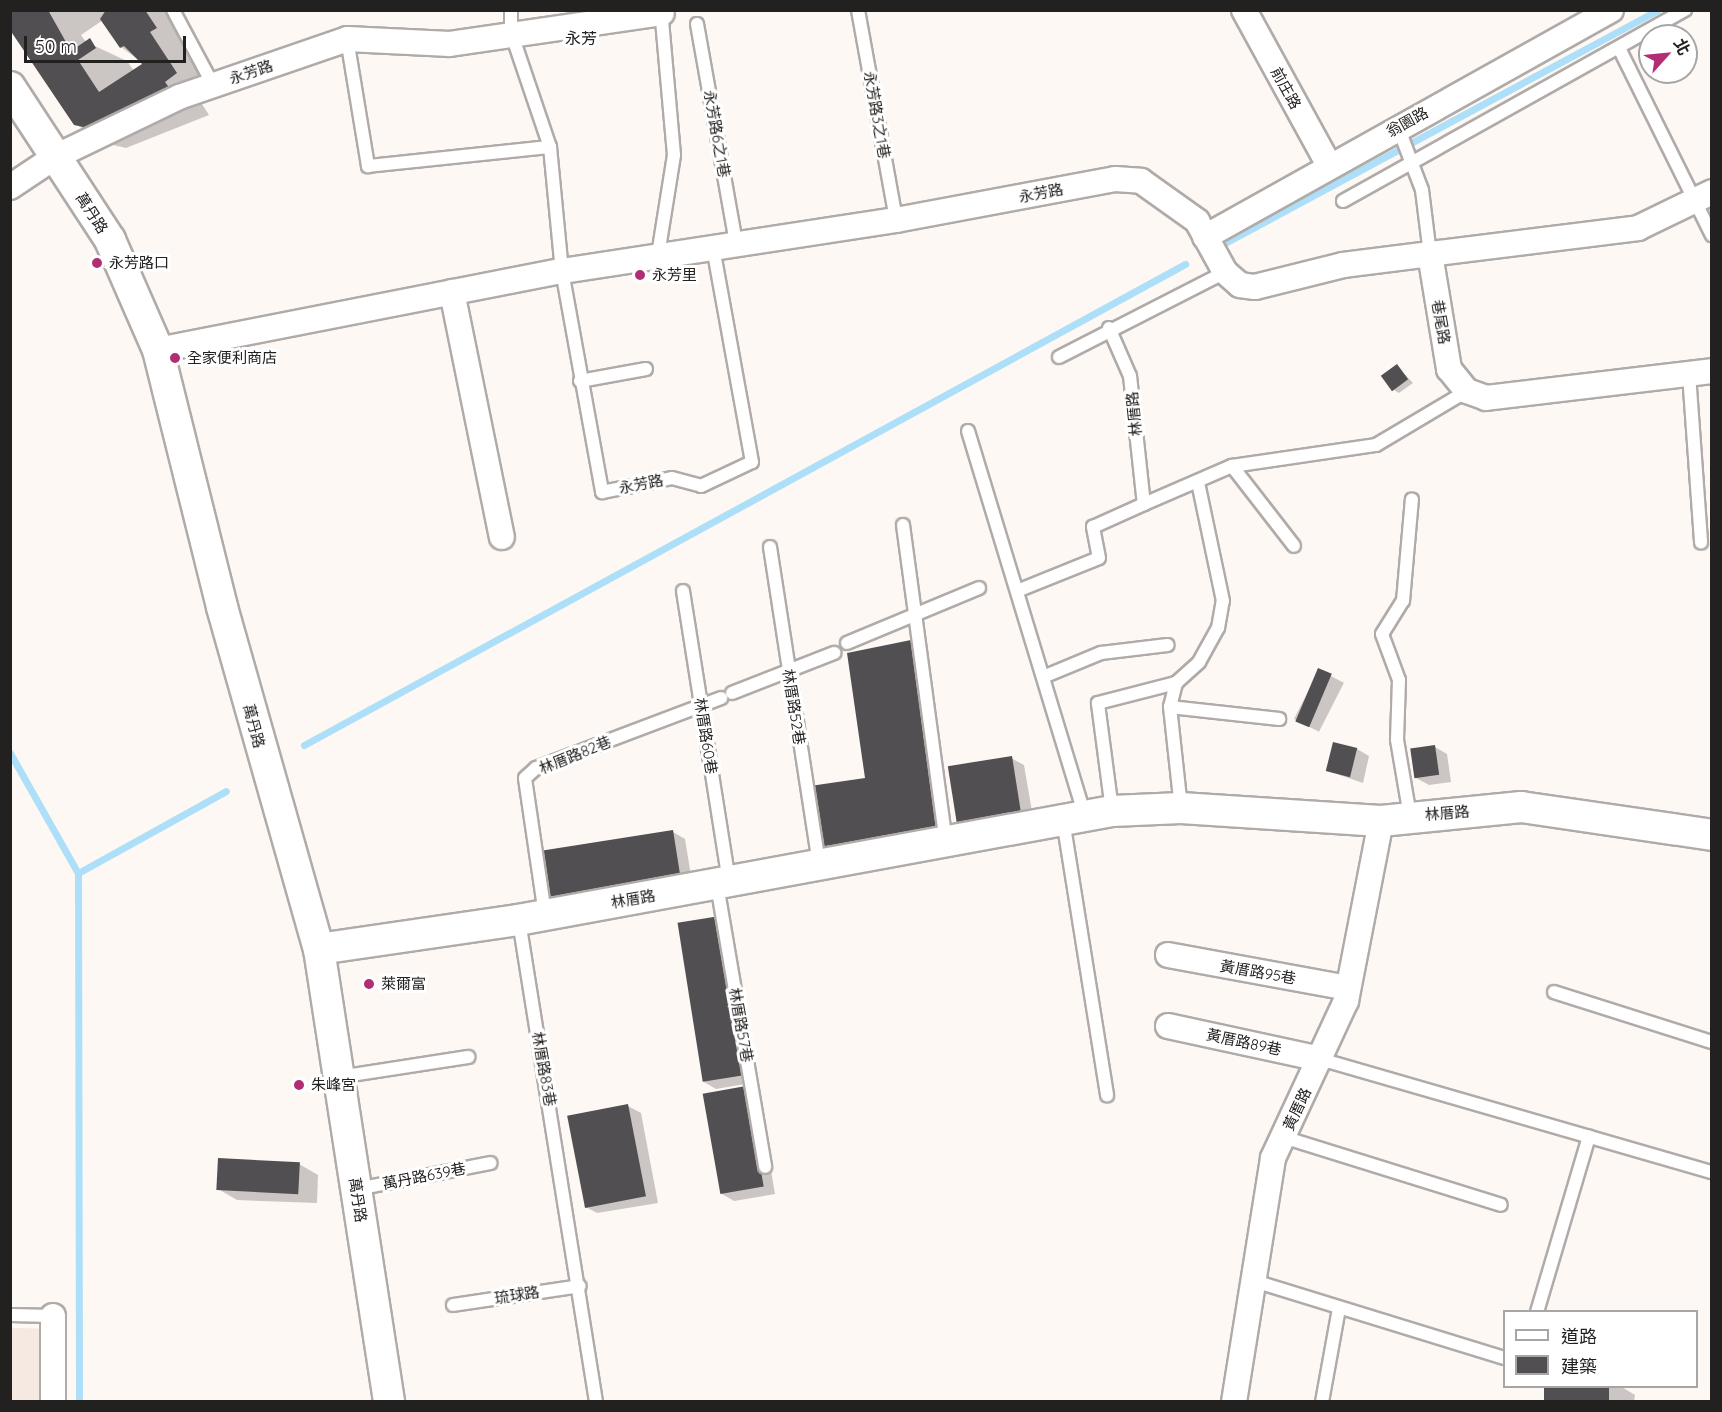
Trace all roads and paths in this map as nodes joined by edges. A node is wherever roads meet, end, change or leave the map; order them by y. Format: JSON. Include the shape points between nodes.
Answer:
{"nodes":[{"id":1,"x":173,"y":10,"type":"edge"},
{"id":2,"x":858,"y":10,"type":"edge"},
{"id":3,"x":1244,"y":10,"type":"edge"},
{"id":4,"x":1611,"y":10,"type":"edge"},
{"id":5,"x":1685,"y":10,"type":"edge"},
{"id":6,"x":662,"y":12,"type":"edge"},
{"id":7,"x":511,"y":21,"type":"edge"},
{"id":8,"x":697,"y":24,"type":"dead end"},
{"id":9,"x":347,"y":39,"type":"junction"},
{"id":10,"x":1619,"y":48,"type":"junction"},
{"id":11,"x":213,"y":85,"type":"junction"},
{"id":12,"x":10,"y":87,"type":"edge"},
{"id":13,"x":1398,"y":127,"type":"junction"},
{"id":14,"x":550,"y":147,"type":"junction"},
{"id":15,"x":55,"y":158,"type":"junction"},
{"id":16,"x":1414,"y":163,"type":"junction"},
{"id":17,"x":1329,"y":165,"type":"junction"},
{"id":18,"x":10,"y":187,"type":"edge"},
{"id":19,"x":1703,"y":197,"type":"edge"},
{"id":20,"x":1343,"y":201,"type":"dead end"},
{"id":21,"x":896,"y":220,"type":"junction"},
{"id":22,"x":1712,"y":235,"type":"edge"},
{"id":23,"x":1205,"y":237,"type":"junction"},
{"id":24,"x":725,"y":245,"type":"junction"},
{"id":25,"x":1430,"y":254,"type":"junction"},
{"id":26,"x":658,"y":255,"type":"junction"},
{"id":27,"x":562,"y":271,"type":"junction"},
{"id":28,"x":1225,"y":272,"type":"junction"},
{"id":29,"x":452,"y":292,"type":"junction"},
{"id":30,"x":1109,"y":328,"type":"junction"},
{"id":31,"x":158,"y":350,"type":"junction"},
{"id":32,"x":1059,"y":357,"type":"dead end"},
{"id":33,"x":646,"y":369,"type":"dead end"},
{"id":34,"x":1700,"y":372,"type":"edge"},
{"id":35,"x":580,"y":381,"type":"junction"},
{"id":36,"x":1467,"y":391,"type":"junction"},
{"id":37,"x":968,"y":431,"type":"dead end"},
{"id":38,"x":1232,"y":466,"type":"junction"},
{"id":39,"x":1198,"y":482,"type":"junction"},
{"id":40,"x":1412,"y":499,"type":"dead end"},
{"id":41,"x":1144,"y":504,"type":"junction"},
{"id":42,"x":903,"y":525,"type":"dead end"},
{"id":43,"x":502,"y":537,"type":"dead end"},
{"id":44,"x":1701,"y":543,"type":"dead end"},
{"id":45,"x":1294,"y":546,"type":"dead end"},
{"id":46,"x":770,"y":547,"type":"dead end"},
{"id":47,"x":979,"y":588,"type":"dead end"},
{"id":48,"x":683,"y":591,"type":"dead end"},
{"id":49,"x":1017,"y":591,"type":"junction"},
{"id":50,"x":915,"y":615,"type":"junction"},
{"id":51,"x":847,"y":643,"type":"dead end"},
{"id":52,"x":1168,"y":645,"type":"dead end"},
{"id":53,"x":834,"y":652,"type":"dead end"},
{"id":54,"x":789,"y":671,"type":"junction"},
{"id":55,"x":1043,"y":676,"type":"junction"},
{"id":56,"x":1176,"y":683,"type":"junction"},
{"id":57,"x":701,"y":706,"type":"junction"},
{"id":58,"x":1170,"y":707,"type":"junction"},
{"id":59,"x":1279,"y":719,"type":"dead end"},
{"id":60,"x":1181,"y":808,"type":"junction"},
{"id":61,"x":1087,"y":816,"type":"junction"},
{"id":62,"x":1410,"y":816,"type":"junction"},
{"id":63,"x":1381,"y":822,"type":"junction"},
{"id":64,"x":1712,"y":835,"type":"edge"},
{"id":65,"x":946,"y":842,"type":"junction"},
{"id":66,"x":819,"y":866,"type":"junction"},
{"id":67,"x":723,"y":882,"type":"junction"},
{"id":68,"x":532,"y":917,"type":"junction"},
{"id":69,"x":319,"y":949,"type":"junction"},
{"id":70,"x":1168,"y":955,"type":"dead end"},
{"id":71,"x":1348,"y":988,"type":"junction"},
{"id":72,"x":1554,"y":993,"type":"dead end"},
{"id":73,"x":1168,"y":1026,"type":"dead end"},
{"id":74,"x":1712,"y":1042,"type":"edge"},
{"id":75,"x":468,"y":1058,"type":"dead end"},
{"id":76,"x":1320,"y":1059,"type":"junction"},
{"id":77,"x":338,"y":1077,"type":"junction"},
{"id":78,"x":1107,"y":1096,"type":"dead end"},
{"id":79,"x":1283,"y":1137,"type":"junction"},
{"id":80,"x":1589,"y":1137,"type":"junction"},
{"id":81,"x":491,"y":1163,"type":"dead end"},
{"id":82,"x":765,"y":1167,"type":"dead end"},
{"id":83,"x":1712,"y":1172,"type":"edge"},
{"id":84,"x":356,"y":1189,"type":"junction"},
{"id":85,"x":1501,"y":1205,"type":"dead end"},
{"id":86,"x":1251,"y":1280,"type":"junction"},
{"id":87,"x":580,"y":1286,"type":"junction"},
{"id":88,"x":453,"y":1305,"type":"dead end"},
{"id":89,"x":1339,"y":1308,"type":"junction"},
{"id":90,"x":1537,"y":1310,"type":"edge"},
{"id":91,"x":10,"y":1315,"type":"edge"},
{"id":92,"x":53,"y":1316,"type":"joint"},
{"id":93,"x":1503,"y":1358,"type":"edge"},
{"id":94,"x":52,"y":1401,"type":"edge"},
{"id":95,"x":389,"y":1401,"type":"edge"},
{"id":96,"x":596,"y":1401,"type":"edge"},
{"id":97,"x":1234,"y":1401,"type":"edge"},
{"id":98,"x":1322,"y":1401,"type":"edge"}],
"edges":[{"from":1,"to":11,"type":"lane"},
{"from":2,"to":21,"type":"lane","name":"永芳路3之1巷"},
{"from":3,"to":17,"type":"street","name":"前庄路"},
{"from":4,"to":13,"type":"street","name":"翁園路"},
{"from":5,"to":10,"type":"lane"},
{"from":6,"to":7,"type":"street","name":"永芳路"},
{"from":6,"to":26,"type":"lane","via":[[674,155]]},
{"from":7,"to":9,"type":"street","name":"永芳路","via":[[450,44]]},
{"from":7,"to":14,"type":"lane","name":"永芳路"},
{"from":8,"to":24,"type":"lane","name":"永芳路6之1巷"},
{"from":9,"to":11,"type":"street","name":"永芳路"},
{"from":9,"to":14,"type":"lane","via":[[368,166]]},
{"from":10,"to":16,"type":"lane"},
{"from":10,"to":19,"type":"lane"},
{"from":11,"to":15,"type":"street","name":"永芳路"},
{"from":12,"to":15,"type":"street","name":"萬丹路"},
{"from":13,"to":16,"type":"lane"},
{"from":13,"to":17,"type":"street","name":"翁園路"},
{"from":14,"to":27,"type":"lane","name":"永芳路"},
{"from":15,"to":18,"type":"street","name":"永芳路"},
{"from":15,"to":31,"type":"street","name":"萬丹路","via":[[110,240]]},
{"from":16,"to":20,"type":"lane"},
{"from":16,"to":25,"type":"lane"},
{"from":17,"to":23,"type":"street","name":"翁園路"},
{"from":19,"to":22,"type":"lane"},
{"from":19,"to":25,"type":"street","via":[[1638,228]]},
{"from":21,"to":23,"type":"street","name":"永芳路","via":[[1115,179],[1141,181],[1162,192],[1197,221]]},
{"from":21,"to":24,"type":"street","name":"永芳路"},
{"from":23,"to":28,"type":"street"},
{"from":24,"to":26,"type":"street","name":"永芳路"},
{"from":24,"to":35,"type":"lane","name":"永芳路","via":[[752,462],[702,486],[672,478],[602,492]]},
{"from":25,"to":28,"type":"street","via":[[1343,265],[1256,288],[1240,285]]},
{"from":25,"to":36,"type":"street","name":"巷尾路","via":[[1449,369]]},
{"from":26,"to":27,"type":"street","name":"永芳路"},
{"from":27,"to":29,"type":"street","name":"永芳路"},
{"from":27,"to":35,"type":"lane","name":"永芳路"},
{"from":28,"to":30,"type":"lane"},
{"from":29,"to":31,"type":"street","name":"永芳路"},
{"from":29,"to":43,"type":"street"},
{"from":30,"to":32,"type":"lane"},
{"from":30,"to":41,"type":"lane","name":"林厝路","via":[[1130,376]]},
{"from":31,"to":69,"type":"street","name":"萬丹路","via":[[231,640]]},
{"from":33,"to":35,"type":"lane"},
{"from":34,"to":36,"type":"street","via":[[1486,398]]},
{"from":34,"to":44,"type":"lane"},
{"from":36,"to":38,"type":"lane","via":[[1376,445]]},
{"from":37,"to":49,"type":"lane"},
{"from":38,"to":39,"type":"lane"},
{"from":38,"to":45,"type":"lane"},
{"from":39,"to":41,"type":"lane"},
{"from":39,"to":56,"type":"lane","via":[[1222,601],[1218,628],[1199,662]]},
{"from":40,"to":62,"type":"lane","via":[[1402,600],[1382,634],[1399,680],[1397,740]]},
{"from":41,"to":49,"type":"lane","via":[[1093,527],[1099,558]]},
{"from":42,"to":50,"type":"lane"},
{"from":46,"to":54,"type":"lane","name":"林厝路52巷"},
{"from":47,"to":50,"type":"lane"},
{"from":48,"to":57,"type":"lane","name":"林厝路60巷"},
{"from":49,"to":55,"type":"lane"},
{"from":50,"to":51,"type":"lane"},
{"from":50,"to":65,"type":"lane"},
{"from":52,"to":55,"type":"lane","via":[[1101,653]]},
{"from":53,"to":54,"type":"lane","name":"林厝路82巷"},
{"from":54,"to":57,"type":"lane","name":"林厝路82巷"},
{"from":54,"to":66,"type":"lane","name":"林厝路52巷"},
{"from":55,"to":61,"type":"lane"},
{"from":56,"to":58,"type":"lane"},
{"from":56,"to":61,"type":"lane","via":[[1098,703]]},
{"from":57,"to":67,"type":"lane","name":"林厝路60巷"},
{"from":57,"to":68,"type":"lane","name":"林厝路82巷","via":[[536,768],[525,778]]},
{"from":58,"to":59,"type":"lane"},
{"from":58,"to":60,"type":"lane"},
{"from":60,"to":61,"type":"street","name":"林厝路"},
{"from":60,"to":63,"type":"street","name":"林厝路"},
{"from":61,"to":65,"type":"street","name":"林厝路"},
{"from":61,"to":78,"type":"lane"},
{"from":62,"to":63,"type":"street","name":"林厝路"},
{"from":62,"to":64,"type":"street","name":"林厝路","via":[[1521,807]]},
{"from":63,"to":71,"type":"street","name":"黃厝路"},
{"from":65,"to":66,"type":"street","name":"林厝路"},
{"from":66,"to":67,"type":"street","name":"林厝路"},
{"from":67,"to":68,"type":"street","name":"林厝路"},
{"from":67,"to":82,"type":"lane","name":"林厝路57巷"},
{"from":68,"to":69,"type":"street","name":"林厝路"},
{"from":68,"to":87,"type":"lane","name":"林厝路83巷"},
{"from":69,"to":77,"type":"street","name":"萬丹路"},
{"from":70,"to":71,"type":"street","name":"黃厝路95巷"},
{"from":71,"to":76,"type":"street","name":"黃厝路"},
{"from":72,"to":74,"type":"lane"},
{"from":73,"to":76,"type":"street","name":"黃厝路89巷"},
{"from":75,"to":77,"type":"lane"},
{"from":76,"to":79,"type":"street","name":"黃厝路"},
{"from":76,"to":80,"type":"lane"},
{"from":77,"to":84,"type":"street","name":"萬丹路"},
{"from":79,"to":85,"type":"lane"},
{"from":79,"to":86,"type":"street","name":"黃厝路","via":[[1274,1158]]},
{"from":80,"to":83,"type":"lane"},
{"from":80,"to":90,"type":"lane"},
{"from":81,"to":84,"type":"lane","name":"萬丹路639巷"},
{"from":84,"to":95,"type":"street","name":"萬丹路"},
{"from":86,"to":89,"type":"lane"},
{"from":86,"to":97,"type":"street","name":"黃厝路"},
{"from":87,"to":88,"type":"lane","name":"琉球路"},
{"from":87,"to":96,"type":"lane"},
{"from":89,"to":93,"type":"lane"},
{"from":89,"to":98,"type":"lane"},
{"from":91,"to":92,"type":"lane"},
{"from":92,"to":94,"type":"street"}]}
